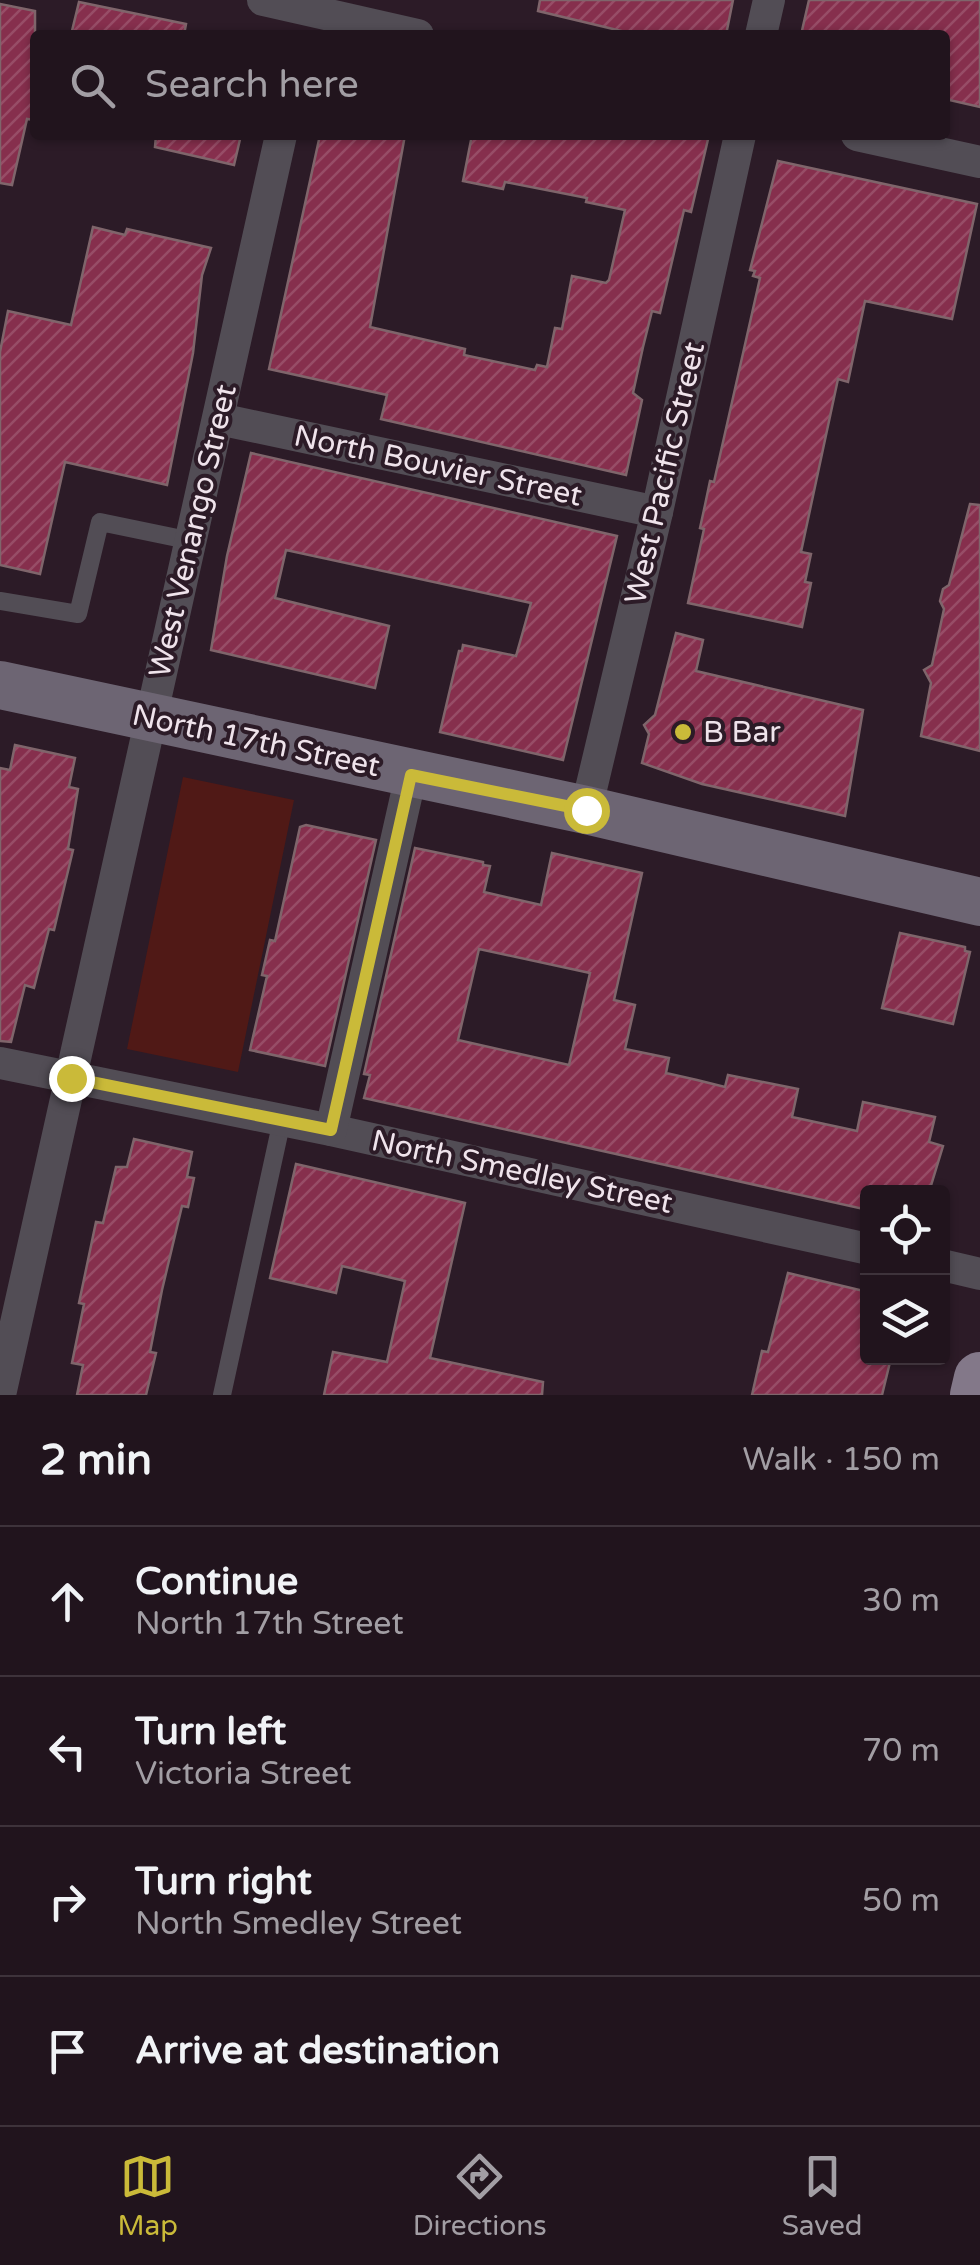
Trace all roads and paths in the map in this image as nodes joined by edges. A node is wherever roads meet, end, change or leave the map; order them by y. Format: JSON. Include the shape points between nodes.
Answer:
{"nodes":[{"id":1,"x":263,"y":0,"type":"edge"},
{"id":2,"x":769,"y":0,"type":"edge"},
{"id":3,"x":307,"y":15,"type":"edge"},
{"id":4,"x":390,"y":30,"type":"edge"},
{"id":5,"x":763,"y":30,"type":"edge"},
{"id":6,"x":280,"y":140,"type":"edge"},
{"id":7,"x":739,"y":140,"type":"edge"},
{"id":8,"x":880,"y":140,"type":"edge"},
{"id":9,"x":980,"y":162,"type":"edge"},
{"id":10,"x":219,"y":419,"type":"junction"},
{"id":11,"x":657,"y":512,"type":"junction"},
{"id":12,"x":192,"y":541,"type":"junction"},
{"id":13,"x":0,"y":601,"type":"edge"},
{"id":14,"x":0,"y":684,"type":"edge"},
{"id":15,"x":152,"y":718,"type":"junction"},
{"id":16,"x":411,"y":775,"type":"junction"},
{"id":17,"x":586,"y":810,"type":"junction"},
{"id":18,"x":980,"y":902,"type":"edge"},
{"id":19,"x":0,"y":1063,"type":"edge"},
{"id":20,"x":71,"y":1078,"type":"junction"},
{"id":21,"x":282,"y":1120,"type":"junction"},
{"id":22,"x":331,"y":1130,"type":"junction"},
{"id":23,"x":860,"y":1247,"type":"edge"},
{"id":24,"x":950,"y":1267,"type":"edge"},
{"id":25,"x":980,"y":1274,"type":"edge"},
{"id":26,"x":980,"y":1378,"type":"edge"},
{"id":27,"x":0,"y":1395,"type":"edge"},
{"id":28,"x":222,"y":1395,"type":"edge"},
{"id":29,"x":976,"y":1395,"type":"edge"}],
"edges":[{"from":1,"to":3,"type":"street"},
{"from":2,"to":5,"type":"street"},
{"from":3,"to":4,"type":"street"},
{"from":6,"to":10,"type":"street","name":"West Venango Street"},
{"from":7,"to":11,"type":"street","name":"West Pacific Street"},
{"from":8,"to":9,"type":"street"},
{"from":10,"to":11,"type":"street","name":"North Bouvier Street"},
{"from":10,"to":12,"type":"street","name":"West Venango Street"},
{"from":11,"to":17,"type":"street","name":"West Pacific Street"},
{"from":12,"to":13,"type":"lane","via":[[100,522],[78,614]]},
{"from":12,"to":15,"type":"street","name":"West Venango Street"},
{"from":14,"to":15,"type":"street","name":"North 17th Street"},
{"from":15,"to":16,"type":"street","name":"North 17th Street"},
{"from":15,"to":20,"type":"street","name":"West Venango Street"},
{"from":16,"to":17,"type":"street","name":"North 17th Street"},
{"from":16,"to":22,"type":"street"},
{"from":17,"to":18,"type":"street","name":"North 17th Street"},
{"from":19,"to":20,"type":"street","name":"North Smedley Street"},
{"from":20,"to":21,"type":"street","name":"North Smedley Street"},
{"from":20,"to":27,"type":"street","name":"West Venango Street"},
{"from":21,"to":22,"type":"street","name":"North Smedley Street"},
{"from":21,"to":28,"type":"lane"},
{"from":22,"to":23,"type":"street","name":"North Smedley Street"},
{"from":24,"to":25,"type":"street"},
{"from":26,"to":29,"type":"main road"}]}
